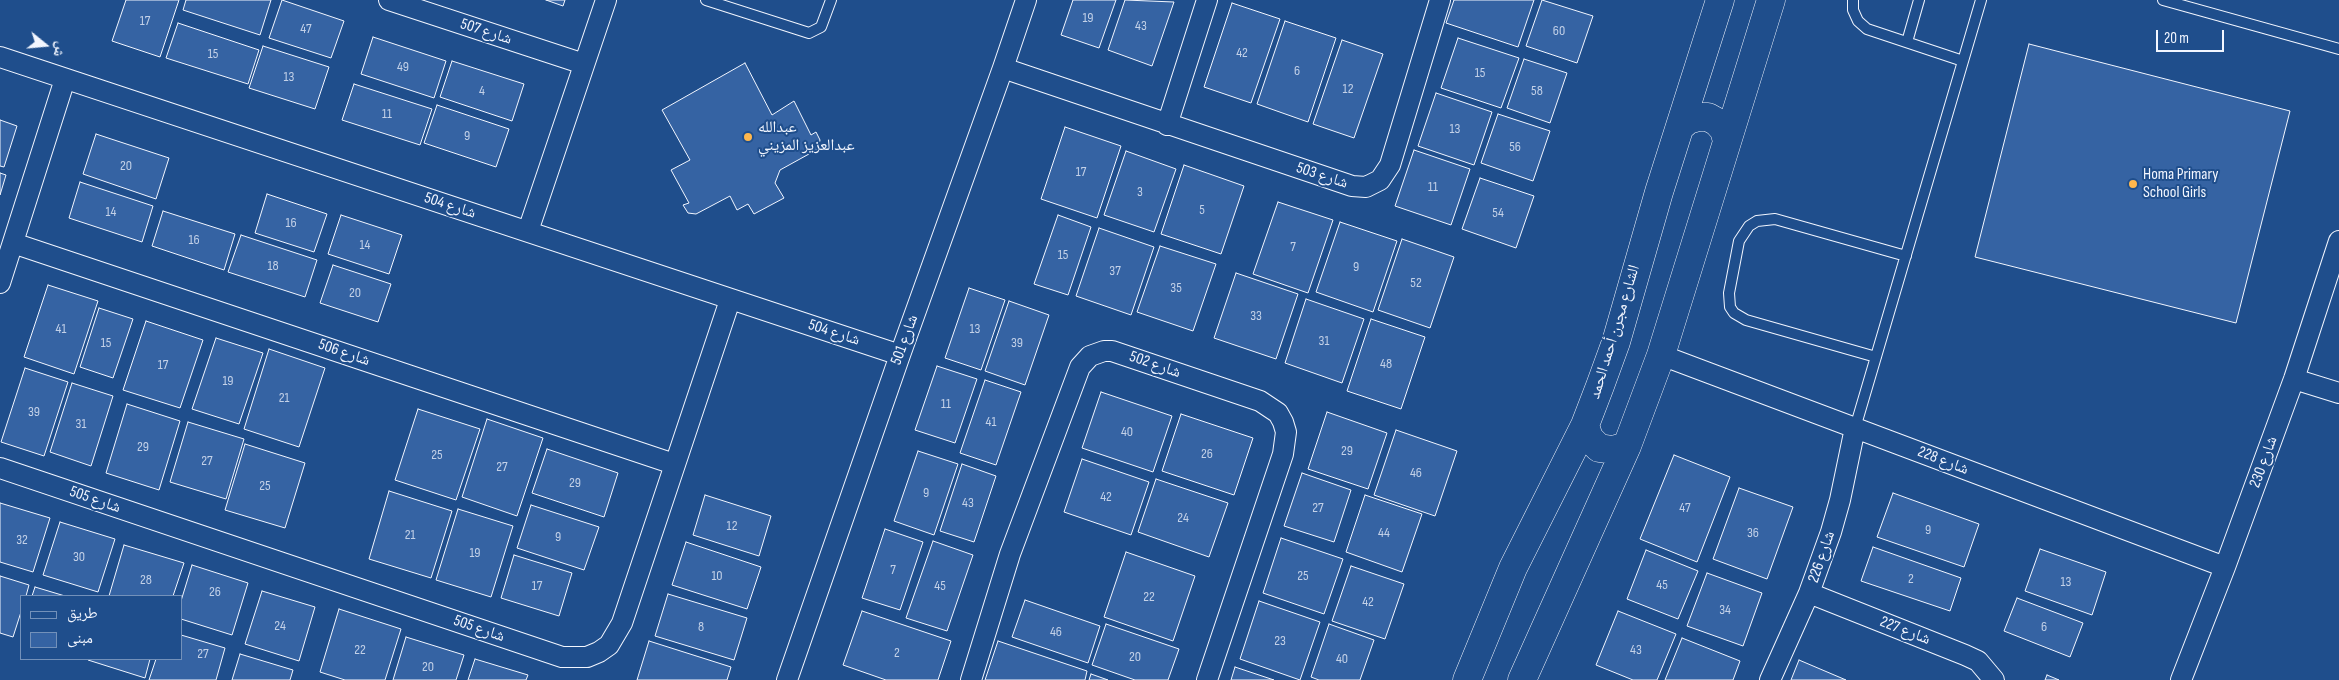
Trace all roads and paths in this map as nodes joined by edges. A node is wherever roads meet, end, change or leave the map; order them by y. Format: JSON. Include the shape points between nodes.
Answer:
{"nodes":[{"id":1,"x":389,"y":0,"type":"edge"},
{"id":2,"x":606,"y":0,"type":"edge"},
{"id":3,"x":706,"y":0,"type":"edge"},
{"id":4,"x":831,"y":0,"type":"edge"},
{"id":5,"x":1026,"y":0,"type":"edge"},
{"id":6,"x":1207,"y":0,"type":"edge"},
{"id":7,"x":1440,"y":0,"type":"edge"},
{"id":8,"x":1720,"y":0,"type":"edge"},
{"id":9,"x":1771,"y":0,"type":"edge"},
{"id":10,"x":1853,"y":0,"type":"edge"},
{"id":11,"x":1919,"y":0,"type":"edge"},
{"id":12,"x":1981,"y":0,"type":"edge"},
{"id":13,"x":2163,"y":0,"type":"edge"},
{"id":14,"x":1907,"y":42,"type":"junction"},
{"id":15,"x":2339,"y":49,"type":"edge"},
{"id":16,"x":0,"y":57,"type":"edge"},
{"id":17,"x":1963,"y":61,"type":"junction"},
{"id":18,"x":584,"y":64,"type":"junction"},
{"id":19,"x":1003,"y":68,"type":"junction"},
{"id":20,"x":65,"y":79,"type":"junction"},
{"id":21,"x":1168,"y":125,"type":"junction"},
{"id":22,"x":1680,"y":127,"type":"junction"},
{"id":23,"x":1727,"y":141,"type":"junction"},
{"id":24,"x":528,"y":231,"type":"junction"},
{"id":25,"x":2339,"y":241,"type":"edge"},
{"id":26,"x":13,"y":243,"type":"junction"},
{"id":27,"x":1906,"y":256,"type":"junction"},
{"id":28,"x":0,"y":283,"type":"edge"},
{"id":29,"x":730,"y":300,"type":"junction"},
{"id":30,"x":900,"y":355,"type":"junction"},
{"id":31,"x":1661,"y":355,"type":"junction"},
{"id":32,"x":1876,"y":357,"type":"junction"},
{"id":33,"x":2294,"y":379,"type":"junction"},
{"id":34,"x":2339,"y":393,"type":"edge"},
{"id":35,"x":1585,"y":425,"type":"junction"},
{"id":36,"x":1855,"y":428,"type":"junction"},
{"id":37,"x":1627,"y":446,"type":"junction"},
{"id":38,"x":674,"y":464,"type":"junction"},
{"id":39,"x":0,"y":468,"type":"edge"},
{"id":40,"x":2225,"y":567,"type":"junction"},
{"id":41,"x":1809,"y":593,"type":"junction"},
{"id":42,"x":786,"y":680,"type":"edge"},
{"id":43,"x":970,"y":680,"type":"edge"},
{"id":44,"x":1207,"y":680,"type":"edge"},
{"id":45,"x":1467,"y":680,"type":"edge"},
{"id":46,"x":1522,"y":680,"type":"edge"},
{"id":47,"x":1770,"y":680,"type":"edge"},
{"id":48,"x":1994,"y":680,"type":"edge"},
{"id":49,"x":2181,"y":680,"type":"edge"}],
"edges":[{"from":1,"to":18,"type":"street","name":"شارع 507"},
{"from":2,"to":18,"type":"street"},
{"from":3,"to":4,"type":"lane","via":[[808,33],[820,27]]},
{"from":5,"to":19,"type":"street","name":"شارع 501"},
{"from":6,"to":21,"type":"street"},
{"from":7,"to":21,"type":"street","name":"شارع 503","via":[[1390,165],[1373,185],[1352,186]]},
{"from":8,"to":22,"type":"street","name":"الشارع مجرن أحمد الحمد"},
{"from":9,"to":23,"type":"street"},
{"from":10,"to":14,"type":"lane","via":[[1858,21],[1867,29]]},
{"from":11,"to":14,"type":"lane"},
{"from":12,"to":17,"type":"lane"},
{"from":13,"to":15,"type":"lane"},
{"from":14,"to":17,"type":"lane"},
{"from":16,"to":20,"type":"street","name":"شارع 504"},
{"from":17,"to":27,"type":"lane"},
{"from":18,"to":24,"type":"street"},
{"from":19,"to":21,"type":"street","name":"شارع 503"},
{"from":19,"to":30,"type":"street","name":"شارع 501"},
{"from":20,"to":24,"type":"street","name":"شارع 504"},
{"from":20,"to":26,"type":"street"},
{"from":22,"to":23,"type":"street","via":[[1693,118],[1708,117],[1724,130]]},
{"from":22,"to":35,"type":"street","name":"الشارع مجرن أحمد الحمد","via":[[1635,269],[1616,342]]},
{"from":23,"to":31,"type":"street"},
{"from":24,"to":29,"type":"street","name":"شارع 504"},
{"from":25,"to":33,"type":"street","name":"شارع 230"},
{"from":26,"to":28,"type":"street"},
{"from":26,"to":38,"type":"street","name":"شارع 506"},
{"from":27,"to":32,"type":"lane"},
{"from":27,"to":32,"type":"lane","via":[[1775,219],[1757,221],[1740,241],[1729,293],[1734,313],[1746,320]]},
{"from":29,"to":30,"type":"street","name":"شارع 504"},
{"from":29,"to":38,"type":"street","name":"شارع 505"},
{"from":30,"to":42,"type":"street","name":"شارع 501"},
{"from":31,"to":36,"type":"street","name":"شارع 228"},
{"from":31,"to":37,"type":"street"},
{"from":32,"to":36,"type":"lane"},
{"from":33,"to":34,"type":"street"},
{"from":33,"to":40,"type":"street","name":"شارع 230"},
{"from":35,"to":37,"type":"street","via":[[1588,438],[1599,448],[1613,450]]},
{"from":35,"to":45,"type":"street","name":"الشارع مجرن أحمد الحمد","via":[[1513,568]]},
{"from":36,"to":40,"type":"street","name":"شارع 228"},
{"from":36,"to":41,"type":"street","name":"شارع 226","via":[[1840,500]]},
{"from":37,"to":46,"type":"street"},
{"from":38,"to":39,"type":"street","name":"شارع 505","via":[[617,635],[599,652],[574,658],[562,657]]},
{"from":40,"to":49,"type":"street","name":"شارع 230"},
{"from":41,"to":47,"type":"street","name":"شارع 226"},
{"from":41,"to":48,"type":"street","name":"شارع 227","via":[[1978,661]]},
{"from":43,"to":44,"type":"street","name":"شارع 502","via":[[1010,554],[1080,367],[1090,356],[1112,351],[1260,401],[1278,413],[1286,432],[1283,454]]}]}
